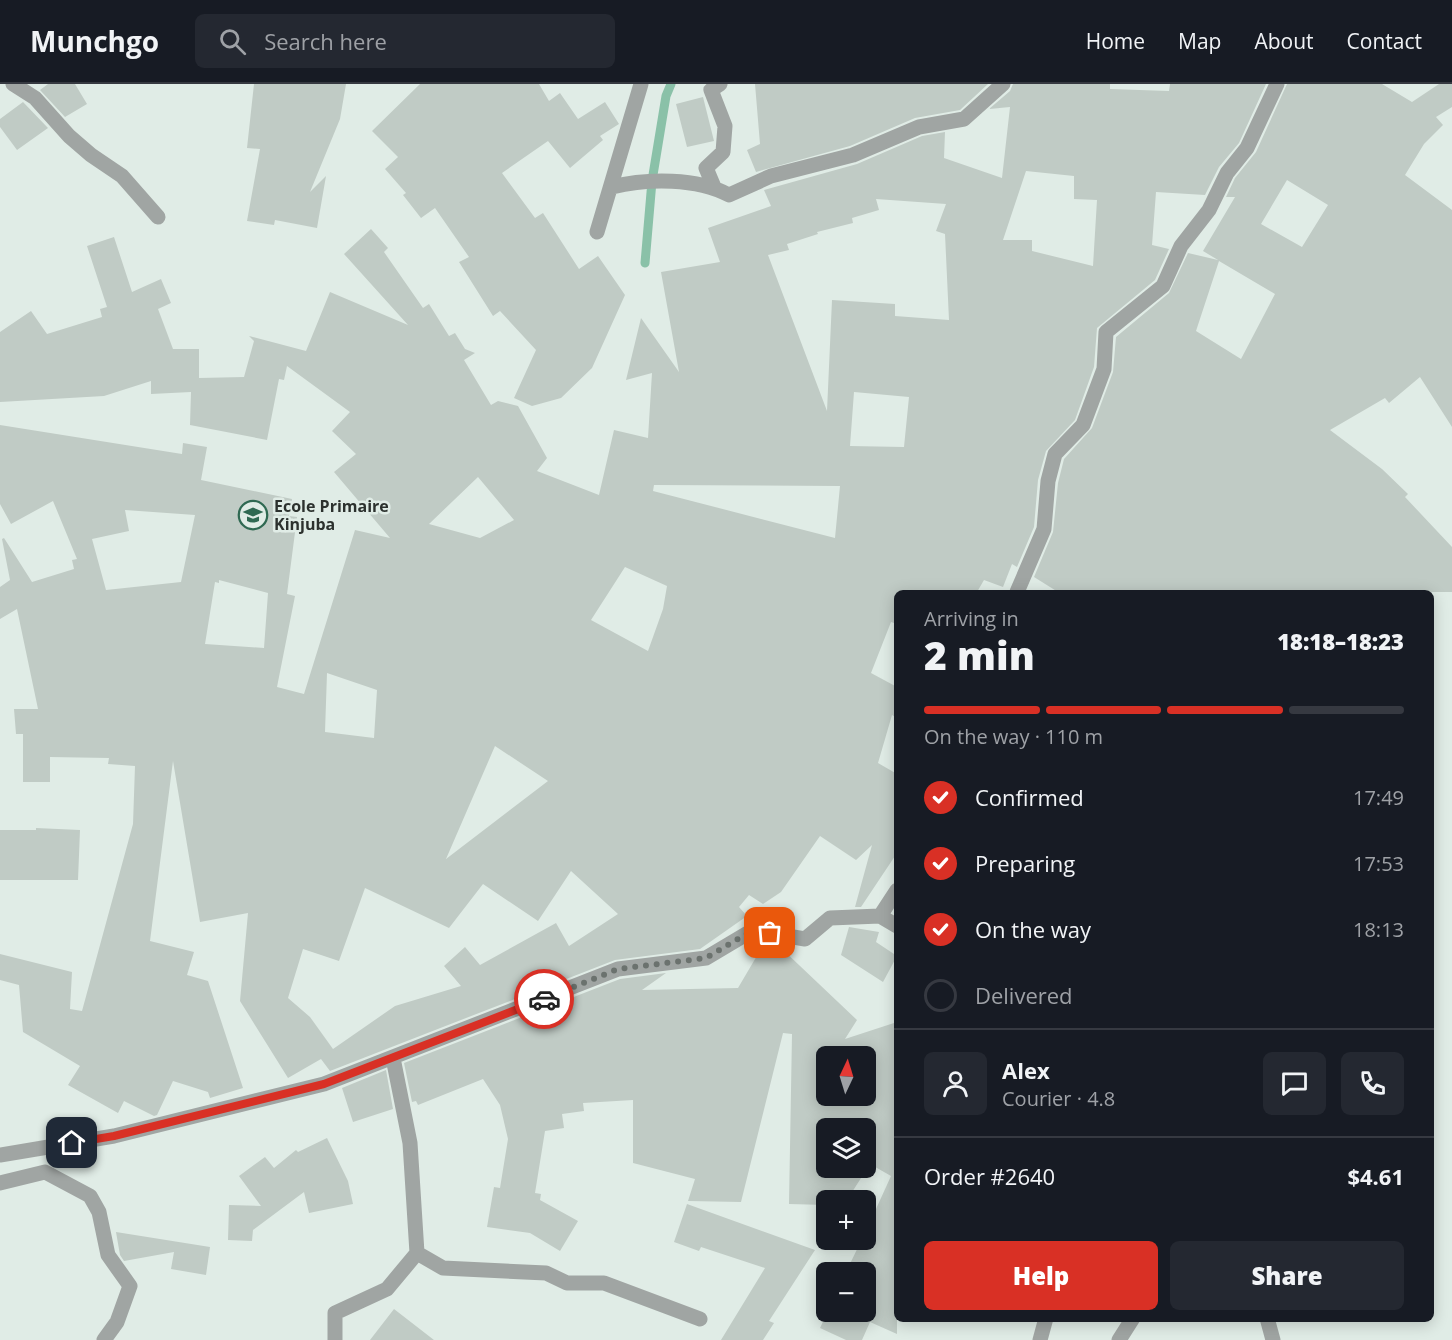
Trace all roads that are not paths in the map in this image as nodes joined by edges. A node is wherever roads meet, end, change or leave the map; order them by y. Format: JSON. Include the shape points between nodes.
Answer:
{"nodes":[{"id":1,"x":13,"y":84,"type":"edge"},
{"id":2,"x":641,"y":84,"type":"edge"},
{"id":3,"x":720,"y":84,"type":"edge"},
{"id":4,"x":1003,"y":84,"type":"edge"},
{"id":5,"x":1277,"y":84,"type":"edge"},
{"id":6,"x":612,"y":187,"type":"junction"},
{"id":7,"x":714,"y":187,"type":"junction"},
{"id":8,"x":158,"y":217,"type":"dead end"},
{"id":9,"x":597,"y":232,"type":"dead end"},
{"id":10,"x":1018,"y":590,"type":"edge"},
{"id":11,"x":894,"y":895,"type":"edge"},
{"id":12,"x":880,"y":916,"type":"junction"},
{"id":13,"x":894,"y":924,"type":"edge"},
{"id":14,"x":393,"y":1058,"type":"junction"},
{"id":15,"x":0,"y":1155,"type":"edge"},
{"id":16,"x":0,"y":1183,"type":"edge"},
{"id":17,"x":417,"y":1253,"type":"junction"},
{"id":18,"x":700,"y":1319,"type":"dead end"},
{"id":19,"x":1045,"y":1322,"type":"edge"},
{"id":20,"x":1130,"y":1322,"type":"edge"},
{"id":21,"x":1268,"y":1322,"type":"edge"},
{"id":22,"x":104,"y":1340,"type":"edge"},
{"id":23,"x":335,"y":1340,"type":"edge"},
{"id":24,"x":1040,"y":1340,"type":"edge"},
{"id":25,"x":1119,"y":1340,"type":"edge"},
{"id":26,"x":1273,"y":1340,"type":"edge"}],
"edges":[{"from":1,"to":8,"type":"street","via":[[35,98],[91,155],[122,176]]},
{"from":2,"to":6,"type":"street"},
{"from":3,"to":7,"type":"street","via":[[711,90],[725,126],[723,152],[706,168]]},
{"from":4,"to":7,"type":"street","via":[[964,119],[919,127],[853,155],[771,176],[729,195]]},
{"from":5,"to":10,"type":"street","via":[[1247,148],[1227,173],[1209,210],[1181,246],[1163,286],[1106,332],[1104,369],[1083,425],[1055,454],[1048,481],[1044,529]]},
{"from":6,"to":7,"type":"street","via":[[652,181]]},
{"from":6,"to":9,"type":"street"},
{"from":11,"to":12,"type":"street"},
{"from":12,"to":13,"type":"street"},
{"from":12,"to":14,"type":"street","via":[[830,918],[805,939],[753,930],[706,958],[618,969]]},
{"from":14,"to":15,"type":"street","via":[[312,1087],[114,1136]]},
{"from":14,"to":17,"type":"street","via":[[410,1143]]},
{"from":16,"to":22,"type":"street","via":[[45,1173],[90,1196],[99,1212],[108,1255],[130,1286],[117,1322]]},
{"from":17,"to":18,"type":"street","via":[[443,1268],[546,1273],[567,1283],[604,1282]]},
{"from":17,"to":23,"type":"street","via":[[387,1289],[336,1313]]},
{"from":19,"to":24,"type":"street"},
{"from":20,"to":25,"type":"street"},
{"from":21,"to":26,"type":"street"}]}
